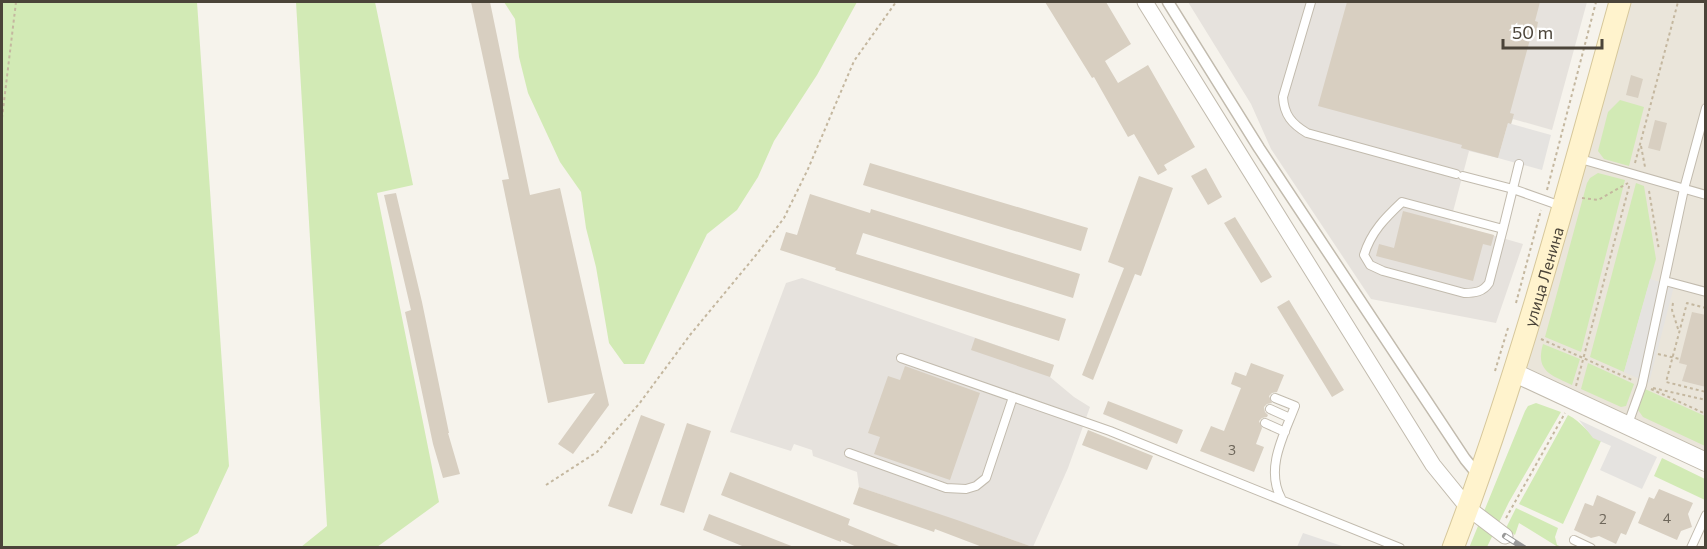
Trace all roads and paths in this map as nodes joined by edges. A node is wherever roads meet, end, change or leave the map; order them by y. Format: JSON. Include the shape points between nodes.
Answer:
{"nodes":[{"id":1,"x":16,"y":2,"type":"edge"},
{"id":2,"x":896,"y":2,"type":"edge"},
{"id":3,"x":1145,"y":2,"type":"edge"},
{"id":4,"x":1168,"y":2,"type":"edge"},
{"id":5,"x":1311,"y":2,"type":"edge"},
{"id":6,"x":1596,"y":2,"type":"edge"},
{"id":7,"x":1620,"y":2,"type":"edge"},
{"id":8,"x":1678,"y":2,"type":"edge"},
{"id":9,"x":1706,"y":108,"type":"edge"},
{"id":10,"x":2,"y":118,"type":"edge"},
{"id":11,"x":1703,"y":125,"type":"edge"},
{"id":12,"x":1641,"y":143,"type":"junction"},
{"id":13,"x":1577,"y":157,"type":"junction"},
{"id":14,"x":1519,"y":164,"type":"dead end"},
{"id":15,"x":1632,"y":174,"type":"junction"},
{"id":16,"x":1647,"y":178,"type":"junction"},
{"id":17,"x":1513,"y":189,"type":"junction"},
{"id":18,"x":1684,"y":189,"type":"junction"},
{"id":19,"x":1706,"y":195,"type":"edge"},
{"id":20,"x":1558,"y":200,"type":"junction"},
{"id":21,"x":1503,"y":229,"type":"junction"},
{"id":22,"x":1665,"y":281,"type":"junction"},
{"id":23,"x":1706,"y":292,"type":"edge"},
{"id":24,"x":1516,"y":303,"type":"dead end"},
{"id":25,"x":1673,"y":303,"type":"dead end"},
{"id":26,"x":1706,"y":308,"type":"edge"},
{"id":27,"x":1679,"y":332,"type":"junction"},
{"id":28,"x":1527,"y":333,"type":"junction"},
{"id":29,"x":1657,"y":354,"type":"dead end"},
{"id":30,"x":901,"y":357,"type":"dead end"},
{"id":31,"x":1673,"y":357,"type":"junction"},
{"id":32,"x":1584,"y":358,"type":"junction"},
{"id":33,"x":1680,"y":359,"type":"dead end"},
{"id":34,"x":1515,"y":373,"type":"junction"},
{"id":35,"x":1492,"y":380,"type":"dead end"},
{"id":36,"x":1642,"y":385,"type":"junction"},
{"id":37,"x":1706,"y":392,"type":"edge"},
{"id":38,"x":1013,"y":398,"type":"junction"},
{"id":39,"x":1275,"y":398,"type":"dead end"},
{"id":40,"x":1573,"y":400,"type":"junction"},
{"id":41,"x":1706,"y":400,"type":"edge"},
{"id":42,"x":1270,"y":410,"type":"dead end"},
{"id":43,"x":1290,"y":418,"type":"junction"},
{"id":44,"x":1265,"y":423,"type":"dead end"},
{"id":45,"x":1627,"y":425,"type":"junction"},
{"id":46,"x":1285,"y":432,"type":"junction"},
{"id":47,"x":849,"y":453,"type":"dead end"},
{"id":48,"x":1706,"y":462,"type":"edge"},
{"id":49,"x":1480,"y":476,"type":"junction"},
{"id":50,"x":546,"y":485,"type":"dead end"},
{"id":51,"x":1281,"y":498,"type":"junction"},
{"id":52,"x":1468,"y":508,"type":"junction"},
{"id":53,"x":1706,"y":515,"type":"edge"},
{"id":54,"x":1502,"y":534,"type":"joint"},
{"id":55,"x":1574,"y":540,"type":"dead end"},
{"id":56,"x":1400,"y":548,"type":"edge"},
{"id":57,"x":1453,"y":548,"type":"edge"},
{"id":58,"x":1590,"y":548,"type":"edge"},
{"id":59,"x":1691,"y":548,"type":"edge"}],
"edges":[{"from":1,"to":10,"type":"path"},
{"from":2,"to":50,"type":"path","via":[[854,61],[783,218],[639,404],[597,452]]},
{"from":3,"to":52,"type":"street","via":[[1422,447]]},
{"from":4,"to":49,"type":"street","via":[[1266,158]]},
{"from":5,"to":17,"type":"lane","via":[[1283,97],[1290,120],[1307,133]]},
{"from":6,"to":20,"type":"path"},
{"from":7,"to":13,"type":"main road","name":"улица Ленина"},
{"from":8,"to":12,"type":"path"},
{"from":9,"to":11,"type":"lane"},
{"from":11,"to":18,"type":"lane"},
{"from":12,"to":15,"type":"path"},
{"from":12,"to":16,"type":"path"},
{"from":13,"to":15,"type":"lane"},
{"from":13,"to":20,"type":"main road","name":"улица Ленина"},
{"from":14,"to":17,"type":"lane"},
{"from":15,"to":16,"type":"lane"},
{"from":16,"to":18,"type":"lane"},
{"from":16,"to":22,"type":"path"},
{"from":17,"to":20,"type":"lane"},
{"from":17,"to":21,"type":"lane"},
{"from":18,"to":19,"type":"lane"},
{"from":18,"to":22,"type":"lane"},
{"from":20,"to":24,"type":"path"},
{"from":20,"to":28,"type":"main road","name":"улица Ленина"},
{"from":20,"to":32,"type":"path","via":[[1594,201],[1630,182]]},
{"from":21,"to":21,"type":"lane","via":[[1402,202],[1369,238],[1364,255],[1370,265],[1383,271],[1475,293],[1489,283]]},
{"from":22,"to":23,"type":"lane"},
{"from":22,"to":36,"type":"lane"},
{"from":25,"to":27,"type":"path"},
{"from":26,"to":27,"type":"path","via":[[1687,303]]},
{"from":27,"to":31,"type":"path"},
{"from":28,"to":32,"type":"path"},
{"from":28,"to":34,"type":"main road","name":"улица Ленина"},
{"from":28,"to":35,"type":"path","via":[[1509,326]]},
{"from":29,"to":31,"type":"path"},
{"from":30,"to":38,"type":"lane"},
{"from":31,"to":33,"type":"path"},
{"from":31,"to":37,"type":"path","via":[[1666,382]]},
{"from":32,"to":40,"type":"path"},
{"from":34,"to":40,"type":"street"},
{"from":34,"to":49,"type":"main road","name":"улица Ленина"},
{"from":36,"to":41,"type":"path"},
{"from":36,"to":45,"type":"lane"},
{"from":38,"to":47,"type":"lane","via":[[986,478],[976,486],[946,488]]},
{"from":38,"to":51,"type":"lane"},
{"from":39,"to":43,"type":"lane","via":[[1295,406]]},
{"from":40,"to":45,"type":"street"},
{"from":40,"to":54,"type":"path"},
{"from":42,"to":43,"type":"lane"},
{"from":43,"to":46,"type":"lane"},
{"from":44,"to":46,"type":"lane"},
{"from":45,"to":48,"type":"street"},
{"from":46,"to":51,"type":"lane","via":[[1274,472]]},
{"from":49,"to":52,"type":"main road","name":"улица Ленина"},
{"from":51,"to":56,"type":"lane"},
{"from":52,"to":54,"type":"street"},
{"from":52,"to":57,"type":"main road","name":"улица Ленина"},
{"from":53,"to":59,"type":"lane"},
{"from":55,"to":58,"type":"lane"}]}
